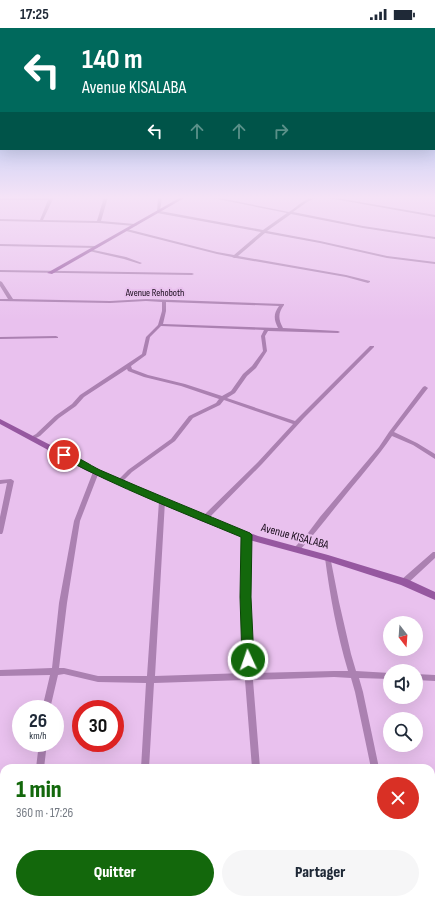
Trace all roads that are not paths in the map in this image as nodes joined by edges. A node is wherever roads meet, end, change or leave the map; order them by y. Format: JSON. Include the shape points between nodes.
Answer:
{"nodes":[{"id":1,"x":112,"y":238,"type":"edge"},
{"id":2,"x":158,"y":238,"type":"edge"},
{"id":3,"x":257,"y":238,"type":"edge"},
{"id":4,"x":297,"y":238,"type":"edge"},
{"id":5,"x":0,"y":245,"type":"edge"},
{"id":6,"x":93,"y":248,"type":"junction"},
{"id":7,"x":234,"y":257,"type":"junction"},
{"id":8,"x":140,"y":263,"type":"dead end"},
{"id":9,"x":435,"y":263,"type":"edge"},
{"id":10,"x":0,"y":271,"type":"edge"},
{"id":11,"x":50,"y":272,"type":"junction"},
{"id":12,"x":192,"y":274,"type":"dead end"},
{"id":13,"x":0,"y":282,"type":"edge"},
{"id":14,"x":368,"y":282,"type":"dead end"},
{"id":15,"x":0,"y":300,"type":"edge"},
{"id":16,"x":11,"y":300,"type":"junction"},
{"id":17,"x":164,"y":301,"type":"junction"},
{"id":18,"x":160,"y":325,"type":"junction"},
{"id":19,"x":268,"y":329,"type":"junction"},
{"id":20,"x":281,"y":330,"type":"junction"},
{"id":21,"x":338,"y":332,"type":"dead end"},
{"id":22,"x":56,"y":337,"type":"dead end"},
{"id":23,"x":0,"y":338,"type":"edge"},
{"id":24,"x":372,"y":347,"type":"dead end"},
{"id":25,"x":128,"y":366,"type":"junction"},
{"id":26,"x":425,"y":388,"type":"dead end"},
{"id":27,"x":223,"y":398,"type":"junction"},
{"id":28,"x":0,"y":421,"type":"edge"},
{"id":29,"x":296,"y":423,"type":"junction"},
{"id":30,"x":391,"y":433,"type":"junction"},
{"id":31,"x":32,"y":438,"type":"junction"},
{"id":32,"x":435,"y":457,"type":"edge"},
{"id":33,"x":96,"y":472,"type":"junction"},
{"id":34,"x":0,"y":482,"type":"edge"},
{"id":35,"x":120,"y":482,"type":"junction"},
{"id":36,"x":162,"y":501,"type":"junction"},
{"id":37,"x":204,"y":518,"type":"junction"},
{"id":38,"x":0,"y":532,"type":"edge"},
{"id":39,"x":246,"y":535,"type":"junction"},
{"id":40,"x":297,"y":549,"type":"junction"},
{"id":41,"x":435,"y":554,"type":"edge"},
{"id":42,"x":328,"y":558,"type":"junction"},
{"id":43,"x":404,"y":582,"type":"junction"},
{"id":44,"x":435,"y":596,"type":"edge"},
{"id":45,"x":55,"y":672,"type":"junction"},
{"id":46,"x":0,"y":673,"type":"edge"},
{"id":47,"x":354,"y":675,"type":"junction"},
{"id":48,"x":249,"y":676,"type":"junction"},
{"id":49,"x":383,"y":676,"type":"edge"},
{"id":50,"x":423,"y":677,"type":"edge"},
{"id":51,"x":435,"y":678,"type":"edge"},
{"id":52,"x":150,"y":679,"type":"junction"},
{"id":53,"x":48,"y":700,"type":"edge"},
{"id":54,"x":42,"y":752,"type":"edge"},
{"id":55,"x":40,"y":764,"type":"edge"},
{"id":56,"x":146,"y":764,"type":"edge"},
{"id":57,"x":256,"y":764,"type":"edge"},
{"id":58,"x":374,"y":764,"type":"edge"}],
"edges":[{"from":1,"to":6,"type":"street"},
{"from":2,"to":7,"type":"street"},
{"from":3,"to":7,"type":"street"},
{"from":4,"to":9,"type":"street","via":[[387,257]]},
{"from":5,"to":6,"type":"street"},
{"from":6,"to":8,"type":"street"},
{"from":6,"to":11,"type":"street"},
{"from":7,"to":14,"type":"street"},
{"from":10,"to":11,"type":"street"},
{"from":11,"to":12,"type":"street"},
{"from":13,"to":16,"type":"street"},
{"from":15,"to":16,"type":"street","name":"Avenue Rehoboth"},
{"from":16,"to":17,"type":"street","name":"Avenue Rehoboth"},
{"from":17,"to":18,"type":"street"},
{"from":17,"to":20,"type":"street","name":"Avenue Rehoboth","via":[[282,304],[276,311],[276,320]]},
{"from":18,"to":19,"type":"street"},
{"from":18,"to":25,"type":"street","via":[[148,337],[144,355]]},
{"from":19,"to":20,"type":"street"},
{"from":19,"to":27,"type":"street","via":[[264,336],[265,351],[233,392]]},
{"from":20,"to":21,"type":"street"},
{"from":22,"to":23,"type":"street"},
{"from":24,"to":29,"type":"street"},
{"from":25,"to":27,"type":"street","via":[[130,370],[146,376]]},
{"from":25,"to":31,"type":"street","via":[[82,396]]},
{"from":26,"to":30,"type":"street"},
{"from":27,"to":29,"type":"street"},
{"from":27,"to":35,"type":"street","via":[[218,404],[191,417],[173,440],[130,471]]},
{"from":28,"to":31,"type":"street","name":"Avenue KISALABA"},
{"from":29,"to":37,"type":"street"},
{"from":30,"to":32,"type":"street"},
{"from":30,"to":40,"type":"street"},
{"from":31,"to":33,"type":"street","name":"Avenue KISALABA"},
{"from":33,"to":35,"type":"street","name":"Avenue KISALABA"},
{"from":33,"to":45,"type":"street","via":[[77,522],[63,603]]},
{"from":34,"to":38,"type":"street","via":[[11,481]]},
{"from":35,"to":36,"type":"street","name":"Avenue KISALABA"},
{"from":36,"to":37,"type":"street","name":"Avenue KISALABA"},
{"from":36,"to":52,"type":"street"},
{"from":37,"to":39,"type":"street","name":"Avenue KISALABA"},
{"from":39,"to":40,"type":"street","name":"Avenue KISALABA"},
{"from":39,"to":48,"type":"street","via":[[245,597]]},
{"from":40,"to":42,"type":"street","name":"Avenue KISALABA"},
{"from":41,"to":43,"type":"street"},
{"from":42,"to":43,"type":"street","name":"Avenue KISALABA"},
{"from":42,"to":47,"type":"street","via":[[335,602]]},
{"from":43,"to":44,"type":"street","name":"Avenue KISALABA"},
{"from":45,"to":46,"type":"street"},
{"from":45,"to":52,"type":"street","via":[[64,670],[98,679]]},
{"from":45,"to":53,"type":"street"},
{"from":47,"to":48,"type":"street"},
{"from":47,"to":49,"type":"street"},
{"from":47,"to":58,"type":"street"},
{"from":48,"to":52,"type":"street"},
{"from":48,"to":57,"type":"street"},
{"from":50,"to":51,"type":"street"},
{"from":52,"to":56,"type":"street"},
{"from":54,"to":55,"type":"street"}]}
